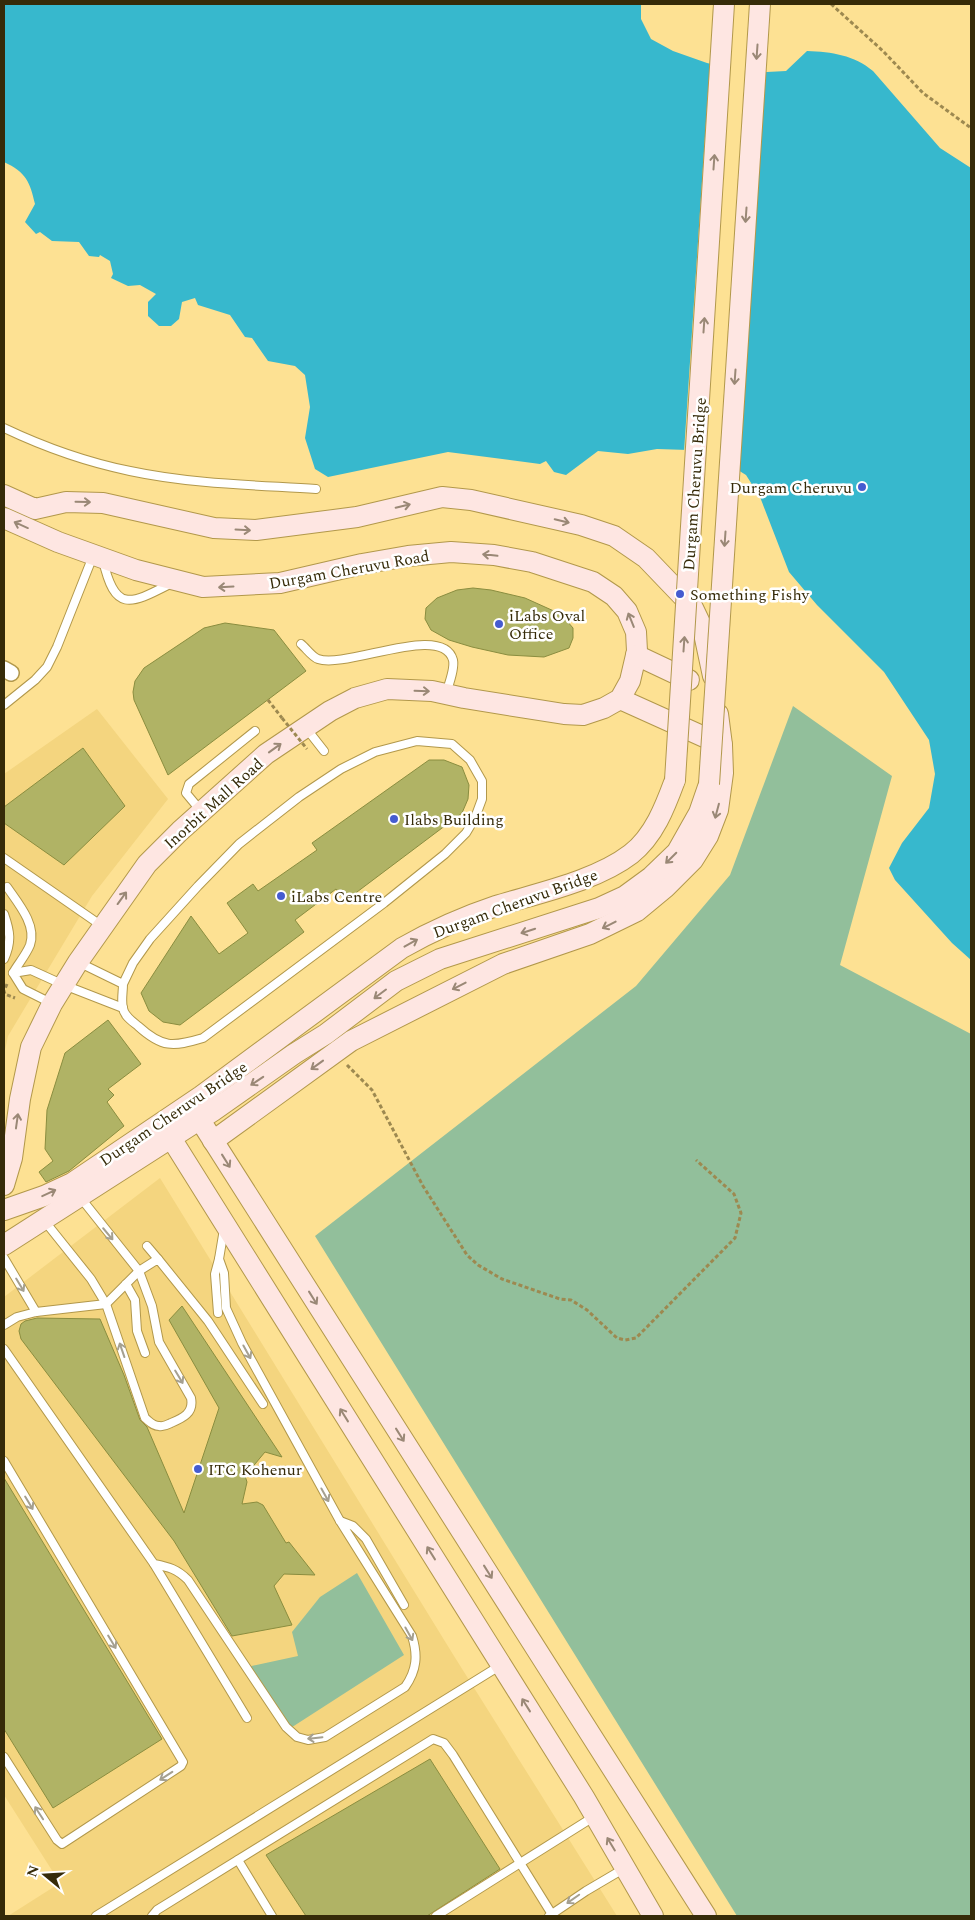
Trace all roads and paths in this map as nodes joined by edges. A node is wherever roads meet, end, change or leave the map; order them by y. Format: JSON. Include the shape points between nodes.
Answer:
{"nodes":[{"id":1,"x":724,"y":4,"type":"edge"},
{"id":2,"x":760,"y":4,"type":"edge"},
{"id":3,"x":831,"y":4,"type":"edge"},
{"id":4,"x":971,"y":128,"type":"edge"},
{"id":5,"x":4,"y":428,"type":"edge"},
{"id":6,"x":316,"y":489,"type":"dead end"},
{"id":7,"x":4,"y":495,"type":"edge"},
{"id":8,"x":4,"y":518,"type":"edge"},
{"id":9,"x":98,"y":556,"type":"junction"},
{"id":10,"x":176,"y":582,"type":"junction"},
{"id":11,"x":301,"y":644,"type":"dead end"},
{"id":12,"x":636,"y":655,"type":"junction"},
{"id":13,"x":689,"y":680,"type":"dead end"},
{"id":14,"x":446,"y":693,"type":"junction"},
{"id":15,"x":620,"y":699,"type":"junction"},
{"id":16,"x":268,"y":700,"type":"dead end"},
{"id":17,"x":4,"y":705,"type":"edge"},
{"id":18,"x":305,"y":726,"type":"junction"},
{"id":19,"x":255,"y":731,"type":"dead end"},
{"id":20,"x":722,"y":745,"type":"junction"},
{"id":21,"x":307,"y":749,"type":"dead end"},
{"id":22,"x":324,"y":751,"type":"dead end"},
{"id":23,"x":201,"y":812,"type":"junction"},
{"id":24,"x":4,"y":858,"type":"edge"},
{"id":25,"x":7,"y":888,"type":"dead end"},
{"id":26,"x":4,"y":914,"type":"edge"},
{"id":27,"x":102,"y":926,"type":"junction"},
{"id":28,"x":4,"y":959,"type":"edge"},
{"id":29,"x":78,"y":962,"type":"junction"},
{"id":30,"x":13,"y":973,"type":"junction"},
{"id":31,"x":123,"y":984,"type":"junction"},
{"id":32,"x":64,"y":985,"type":"junction"},
{"id":33,"x":52,"y":1004,"type":"junction"},
{"id":34,"x":123,"y":1008,"type":"junction"},
{"id":35,"x":334,"y":1053,"type":"junction"},
{"id":36,"x":200,"y":1120,"type":"junction"},
{"id":37,"x":171,"y":1138,"type":"junction"},
{"id":38,"x":213,"y":1141,"type":"junction"},
{"id":39,"x":8,"y":1156,"type":"edge"},
{"id":40,"x":696,"y":1160,"type":"dead end"},
{"id":41,"x":4,"y":1185,"type":"edge"},
{"id":42,"x":79,"y":1196,"type":"junction"},
{"id":43,"x":4,"y":1210,"type":"edge"},
{"id":44,"x":42,"y":1219,"type":"junction"},
{"id":45,"x":224,"y":1223,"type":"junction"},
{"id":46,"x":4,"y":1245,"type":"edge"},
{"id":47,"x":147,"y":1246,"type":"dead end"},
{"id":48,"x":4,"y":1258,"type":"edge"},
{"id":49,"x":158,"y":1259,"type":"junction"},
{"id":50,"x":219,"y":1259,"type":"junction"},
{"id":51,"x":139,"y":1271,"type":"junction"},
{"id":52,"x":126,"y":1284,"type":"junction"},
{"id":53,"x":106,"y":1304,"type":"junction"},
{"id":54,"x":226,"y":1308,"type":"junction"},
{"id":55,"x":36,"y":1312,"type":"junction"},
{"id":56,"x":218,"y":1313,"type":"junction"},
{"id":57,"x":208,"y":1321,"type":"junction"},
{"id":58,"x":4,"y":1325,"type":"edge"},
{"id":59,"x":4,"y":1349,"type":"edge"},
{"id":60,"x":145,"y":1353,"type":"dead end"},
{"id":61,"x":263,"y":1404,"type":"dead end"},
{"id":62,"x":4,"y":1461,"type":"edge"},
{"id":63,"x":340,"y":1521,"type":"junction"},
{"id":64,"x":154,"y":1564,"type":"junction"},
{"id":65,"x":404,"y":1605,"type":"dead end"},
{"id":66,"x":501,"y":1665,"type":"junction"},
{"id":67,"x":247,"y":1718,"type":"dead end"},
{"id":68,"x":4,"y":1757,"type":"edge"},
{"id":69,"x":595,"y":1816,"type":"junction"},
{"id":70,"x":238,"y":1860,"type":"junction"},
{"id":71,"x":519,"y":1864,"type":"junction"},
{"id":72,"x":625,"y":1868,"type":"junction"},
{"id":73,"x":96,"y":1916,"type":"edge"},
{"id":74,"x":152,"y":1916,"type":"edge"},
{"id":75,"x":272,"y":1916,"type":"edge"},
{"id":76,"x":436,"y":1916,"type":"edge"},
{"id":77,"x":551,"y":1916,"type":"edge"},
{"id":78,"x":653,"y":1916,"type":"edge"},
{"id":79,"x":706,"y":1916,"type":"edge"}],
"edges":[{"from":43,"to":1,"type":"main road","name":"Durgam Cheruvu Bridge","one_way":true,"bridge":true,"via":[[72,1182],[201,1096],[402,948],[436,929],[602,872],[632,854],[653,830],[675,780]]},
{"from":2,"to":36,"type":"main road","name":"Durgam Cheruvu Bridge","one_way":true,"bridge":true,"via":[[709,784],[699,813],[677,852],[625,896],[599,908],[440,959],[396,981],[326,1034]]},
{"from":3,"to":4,"type":"path","via":[[883,51],[922,93]]},
{"from":5,"to":6,"type":"lane","via":[[38,444],[130,471],[218,483]]},
{"from":7,"to":20,"type":"main road","one_way":true,"via":[[35,509],[66,502],[103,502],[214,528],[256,530],[357,517],[442,497],[471,500],[581,525],[614,536],[646,558],[692,606],[703,629]]},
{"from":9,"to":8,"type":"main road","name":"Durgam Cheruvu Road","one_way":true},
{"from":9,"to":10,"type":"main road","name":"Durgam Cheruvu Road"},
{"from":9,"to":10,"type":"lane","via":[[112,589],[127,600],[142,598]]},
{"from":9,"to":17,"type":"lane","via":[[47,667]]},
{"from":12,"to":10,"type":"main road","name":"Durgam Cheruvu Road","one_way":true,"via":[[636,632],[627,611],[614,596],[593,582],[562,571],[494,555],[451,552],[408,556],[280,583],[203,587]]},
{"from":11,"to":14,"type":"lane","via":[[317,659],[333,662],[410,646],[439,646],[450,653],[454,662]]},
{"from":12,"to":13,"type":"main road"},
{"from":12,"to":15,"type":"main road","name":"Durgam Cheruvu Road","via":[[630,681]]},
{"from":14,"to":15,"type":"main road","name":"Inorbit Mall Road","via":[[564,714],[583,714]]},
{"from":18,"to":14,"type":"main road","name":"Inorbit Mall Road","one_way":true,"via":[[355,698],[387,689]]},
{"from":15,"to":20,"type":"main road"},
{"from":16,"to":21,"type":"path","bridge":true},
{"from":18,"to":22,"type":"lane"},
{"from":23,"to":18,"type":"main road","name":"Inorbit Mall Road","one_way":true,"via":[[266,754]]},
{"from":19,"to":23,"type":"lane","via":[[189,784],[186,793]]},
{"from":20,"to":35,"type":"main road","one_way":true,"via":[[723,773],[718,810],[708,836],[693,860],[637,911],[590,934],[503,964],[351,1041]]},
{"from":27,"to":23,"type":"main road","name":"Inorbit Mall Road","one_way":true,"via":[[147,864]]},
{"from":24,"to":27,"type":"lane"},
{"from":25,"to":30,"type":"lane","via":[[23,910],[31,931],[30,945]]},
{"from":26,"to":28,"type":"lane","via":[[11,932],[9,950]]},
{"from":27,"to":29,"type":"main road","name":"Inorbit Mall Road"},
{"from":29,"to":31,"type":"lane"},
{"from":29,"to":32,"type":"main road","name":"Inorbit Mall Road"},
{"from":30,"to":32,"type":"lane","via":[[31,970]]},
{"from":30,"to":33,"type":"lane","via":[[23,989]]},
{"from":31,"to":34,"type":"lane"},
{"from":31,"to":34,"type":"lane","via":[[150,939],[239,844],[340,769],[375,752],[417,741],[452,744],[470,760],[482,781],[482,799],[466,833],[384,903],[203,1038],[165,1044],[150,1038],[125,1015]]},
{"from":32,"to":33,"type":"main road","name":"Inorbit Mall Road"},
{"from":32,"to":34,"type":"lane"},
{"from":39,"to":33,"type":"main road","name":"Inorbit Mall Road","one_way":true,"via":[[31,1047]]},
{"from":35,"to":38,"type":"main road","one_way":true},
{"from":35,"to":40,"type":"path","via":[[372,1090],[424,1186],[467,1255],[478,1266],[502,1279],[570,1300],[587,1310],[617,1338],[636,1338],[735,1238],[741,1213],[738,1200]]},
{"from":36,"to":37,"type":"main road","name":"Durgam Cheruvu Bridge"},
{"from":36,"to":38,"type":"main road"},
{"from":37,"to":42,"type":"main road","name":"Durgam Cheruvu Bridge"},
{"from":37,"to":45,"type":"main road"},
{"from":38,"to":79,"type":"main road","one_way":true},
{"from":39,"to":41,"type":"main road","name":"Inorbit Mall Road"},
{"from":42,"to":44,"type":"main road"},
{"from":42,"to":51,"type":"lane","one_way":true},
{"from":44,"to":46,"type":"main road"},
{"from":44,"to":53,"type":"lane","via":[[91,1279]]},
{"from":45,"to":50,"type":"lane"},
{"from":66,"to":45,"type":"main road","one_way":true},
{"from":47,"to":49,"type":"lane"},
{"from":48,"to":55,"type":"lane","one_way":true},
{"from":49,"to":51,"type":"lane"},
{"from":49,"to":57,"type":"lane"},
{"from":50,"to":54,"type":"lane","via":[[224,1273]]},
{"from":50,"to":56,"type":"lane","via":[[215,1274]]},
{"from":51,"to":52,"type":"lane"},
{"from":51,"to":53,"type":"lane","one_way":true,"via":[[152,1306],[159,1342],[192,1398],[186,1417],[162,1427],[145,1418]]},
{"from":52,"to":53,"type":"lane"},
{"from":52,"to":60,"type":"lane","via":[[135,1300],[136,1332]]},
{"from":53,"to":55,"type":"lane"},
{"from":54,"to":56,"type":"lane"},
{"from":54,"to":63,"type":"lane","one_way":true},
{"from":55,"to":58,"type":"lane","via":[[17,1317]]},
{"from":56,"to":57,"type":"lane"},
{"from":57,"to":61,"type":"lane"},
{"from":59,"to":64,"type":"lane"},
{"from":62,"to":68,"type":"lane","one_way":true,"via":[[183,1762],[173,1772],[62,1844]]},
{"from":63,"to":64,"type":"lane","one_way":true,"via":[[412,1636],[416,1664],[405,1687],[325,1737],[308,1740],[290,1732],[188,1580],[171,1567]]},
{"from":63,"to":65,"type":"lane","via":[[353,1526],[366,1539]]},
{"from":64,"to":67,"type":"lane"},
{"from":69,"to":66,"type":"main road","one_way":true},
{"from":66,"to":73,"type":"lane"},
{"from":69,"to":71,"type":"lane"},
{"from":72,"to":69,"type":"main road","one_way":true},
{"from":70,"to":71,"type":"lane","via":[[433,1739],[444,1743],[453,1755]]},
{"from":70,"to":74,"type":"lane"},
{"from":70,"to":75,"type":"lane"},
{"from":71,"to":76,"type":"lane"},
{"from":71,"to":77,"type":"lane"},
{"from":72,"to":77,"type":"lane","one_way":true},
{"from":72,"to":78,"type":"main road"}]}
